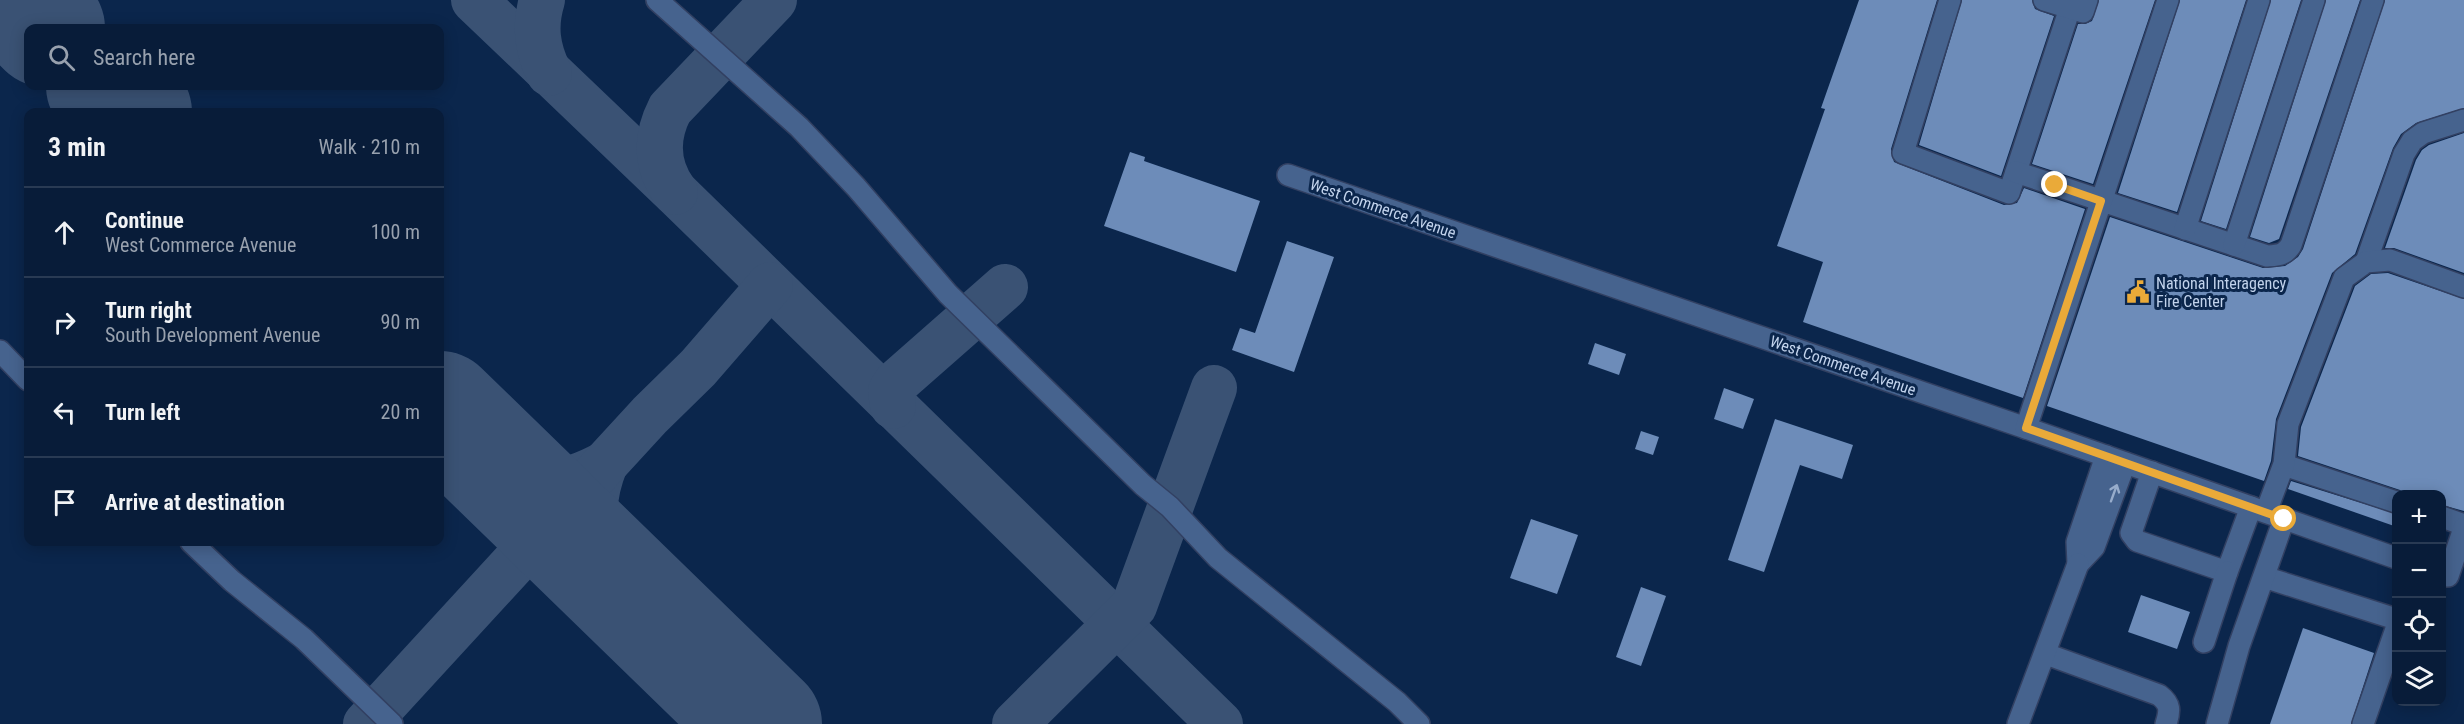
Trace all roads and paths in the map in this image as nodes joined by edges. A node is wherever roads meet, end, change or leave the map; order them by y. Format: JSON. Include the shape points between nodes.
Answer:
{"nodes":[{"id":1,"x":657,"y":0,"type":"edge"},
{"id":2,"x":1950,"y":0,"type":"edge"},
{"id":3,"x":2044,"y":0,"type":"edge"},
{"id":4,"x":2168,"y":0,"type":"edge"},
{"id":5,"x":2259,"y":0,"type":"edge"},
{"id":6,"x":2314,"y":0,"type":"edge"},
{"id":7,"x":2373,"y":0,"type":"edge"},
{"id":8,"x":2078,"y":4,"type":"edge"},
{"id":9,"x":2464,"y":120,"type":"edge"},
{"id":10,"x":2016,"y":172,"type":"junction"},
{"id":11,"x":1288,"y":175,"type":"dead end"},
{"id":12,"x":2101,"y":201,"type":"junction"},
{"id":13,"x":2184,"y":229,"type":"junction"},
{"id":14,"x":2234,"y":245,"type":"junction"},
{"id":15,"x":2366,"y":262,"type":"junction"},
{"id":16,"x":2464,"y":287,"type":"edge"},
{"id":17,"x":0,"y":351,"type":"edge"},
{"id":18,"x":24,"y":376,"type":"edge"},
{"id":19,"x":2026,"y":428,"type":"junction"},
{"id":20,"x":2115,"y":459,"type":"junction"},
{"id":21,"x":2284,"y":465,"type":"junction"},
{"id":22,"x":2152,"y":472,"type":"junction"},
{"id":23,"x":2392,"y":500,"type":"edge"},
{"id":24,"x":2267,"y":513,"type":"junction"},
{"id":25,"x":2446,"y":519,"type":"edge"},
{"id":26,"x":2094,"y":520,"type":"junction"},
{"id":27,"x":2464,"y":526,"type":"edge"},
{"id":28,"x":2131,"y":533,"type":"junction"},
{"id":29,"x":195,"y":546,"type":"edge"},
{"id":30,"x":2392,"y":556,"type":"edge"},
{"id":31,"x":2227,"y":572,"type":"junction"},
{"id":32,"x":2264,"y":577,"type":"junction"},
{"id":33,"x":2451,"y":578,"type":"edge"},
{"id":34,"x":2392,"y":617,"type":"edge"},
{"id":35,"x":2204,"y":642,"type":"dead end"},
{"id":36,"x":2392,"y":643,"type":"edge"},
{"id":37,"x":2046,"y":654,"type":"junction"},
{"id":38,"x":392,"y":724,"type":"edge"},
{"id":39,"x":1419,"y":724,"type":"edge"},
{"id":40,"x":2018,"y":724,"type":"edge"},
{"id":41,"x":2166,"y":724,"type":"edge"},
{"id":42,"x":2217,"y":724,"type":"edge"},
{"id":43,"x":2363,"y":724,"type":"edge"}],
"edges":[{"from":1,"to":39,"type":"street","via":[[799,127],[948,294],[1218,558]]},
{"from":2,"to":10,"type":"street","via":[[1903,153],[2009,193]]},
{"from":3,"to":8,"type":"street"},
{"from":4,"to":12,"type":"street"},
{"from":5,"to":13,"type":"street"},
{"from":6,"to":14,"type":"street"},
{"from":7,"to":14,"type":"street","via":[[2291,245],[2287,252],[2267,256]]},
{"from":8,"to":10,"type":"street"},
{"from":9,"to":15,"type":"street","via":[[2412,141]]},
{"from":10,"to":12,"type":"street"},
{"from":11,"to":19,"type":"street","name":"West Commerce Avenue"},
{"from":12,"to":13,"type":"street"},
{"from":12,"to":19,"type":"street"},
{"from":13,"to":14,"type":"street"},
{"from":15,"to":16,"type":"street","via":[[2390,260]]},
{"from":15,"to":21,"type":"street","via":[[2344,278],[2330,312],[2288,424]]},
{"from":17,"to":18,"type":"street"},
{"from":19,"to":20,"type":"street","name":"West Commerce Avenue"},
{"from":20,"to":22,"type":"street","name":"West Commerce Avenue"},
{"from":20,"to":26,"type":"street"},
{"from":21,"to":23,"type":"street"},
{"from":21,"to":24,"type":"street"},
{"from":22,"to":24,"type":"street","name":"West Commerce Avenue"},
{"from":22,"to":28,"type":"street"},
{"from":24,"to":30,"type":"street","name":"West Commerce Avenue"},
{"from":24,"to":31,"type":"street"},
{"from":24,"to":32,"type":"street"},
{"from":25,"to":27,"type":"street"},
{"from":26,"to":28,"type":"street"},
{"from":26,"to":37,"type":"street","via":[[2077,542],[2078,564]]},
{"from":27,"to":33,"type":"street"},
{"from":28,"to":31,"type":"street","via":[[2137,541]]},
{"from":29,"to":38,"type":"street","via":[[304,639]]},
{"from":31,"to":35,"type":"street"},
{"from":32,"to":34,"type":"street"},
{"from":32,"to":42,"type":"street"},
{"from":36,"to":43,"type":"street"},
{"from":37,"to":40,"type":"street"},
{"from":37,"to":41,"type":"street","via":[[2159,695],[2168,702]]}]}
